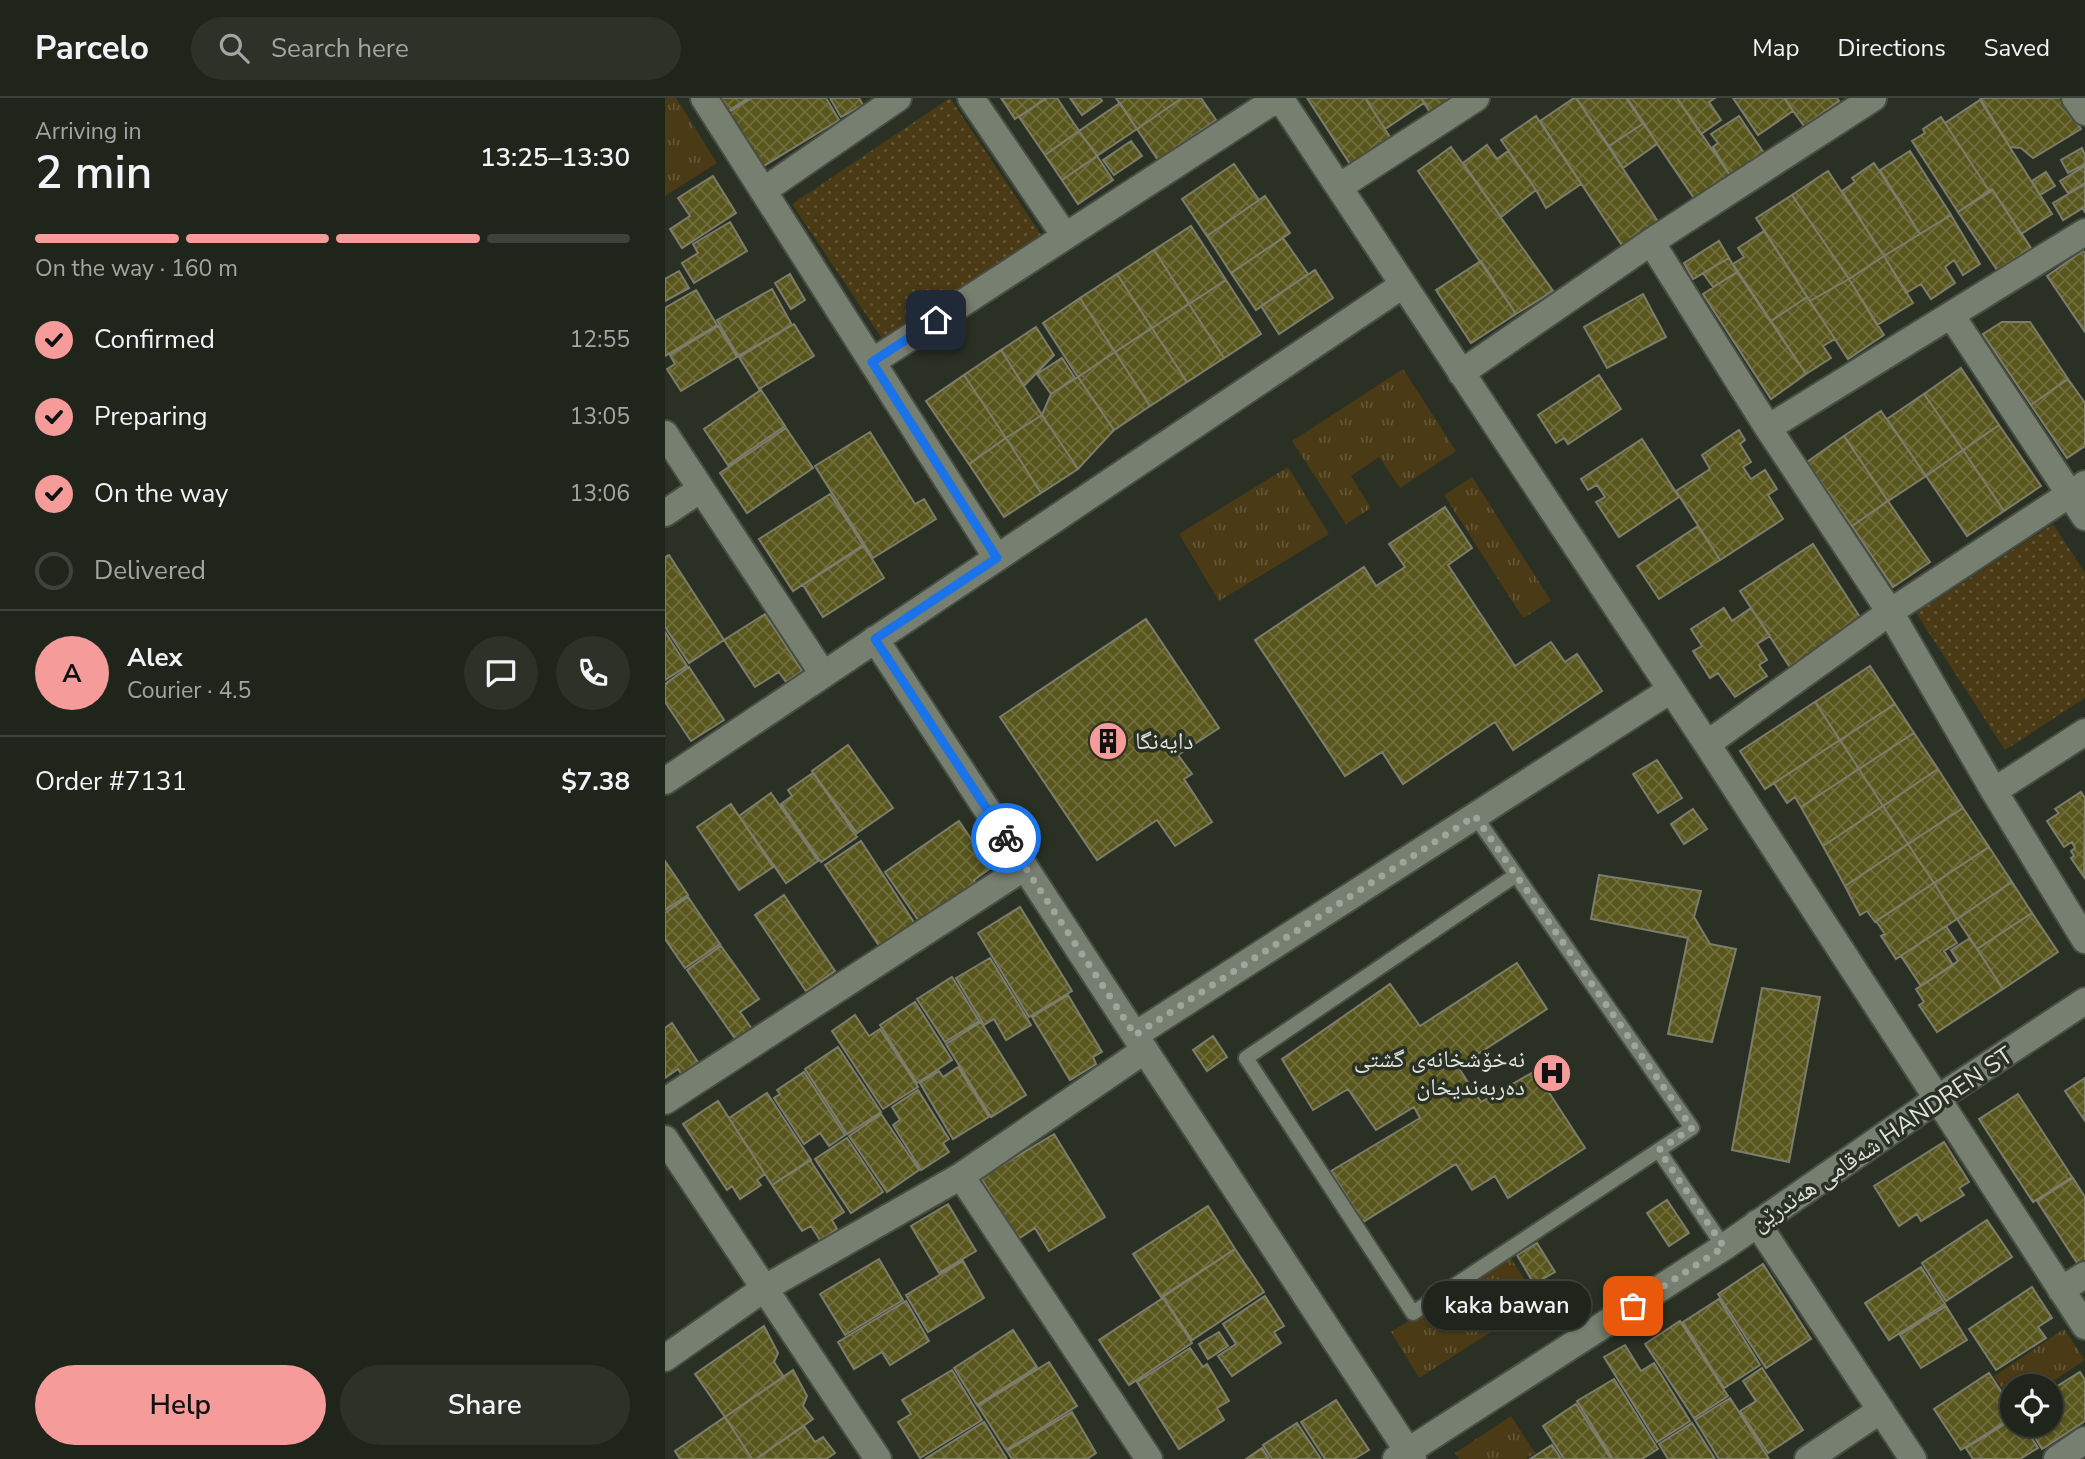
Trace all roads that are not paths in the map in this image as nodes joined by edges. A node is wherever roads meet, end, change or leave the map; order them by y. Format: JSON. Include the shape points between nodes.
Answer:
{"nodes":[{"id":1,"x":704,"y":98,"type":"edge"},
{"id":2,"x":898,"y":98,"type":"edge"},
{"id":3,"x":971,"y":98,"type":"edge"},
{"id":4,"x":1279,"y":98,"type":"edge"},
{"id":5,"x":1476,"y":98,"type":"edge"},
{"id":6,"x":1873,"y":98,"type":"edge"},
{"id":7,"x":2075,"y":98,"type":"edge"},
{"id":8,"x":2085,"y":112,"type":"edge"},
{"id":9,"x":1339,"y":187,"type":"junction"},
{"id":10,"x":763,"y":191,"type":"junction"},
{"id":11,"x":2085,"y":232,"type":"edge"},
{"id":12,"x":1065,"y":236,"type":"junction"},
{"id":13,"x":1651,"y":242,"type":"junction"},
{"id":14,"x":1403,"y":285,"type":"junction"},
{"id":15,"x":1951,"y":315,"type":"junction"},
{"id":16,"x":872,"y":362,"type":"junction"},
{"id":17,"x":1461,"y":373,"type":"junction"},
{"id":18,"x":1768,"y":428,"type":"junction"},
{"id":19,"x":665,"y":434,"type":"edge"},
{"id":20,"x":701,"y":489,"type":"junction"},
{"id":21,"x":2078,"y":489,"type":"edge"},
{"id":22,"x":665,"y":513,"type":"edge"},
{"id":23,"x":2085,"y":517,"type":"edge"},
{"id":24,"x":997,"y":558,"type":"junction"},
{"id":25,"x":1890,"y":612,"type":"junction"},
{"id":26,"x":875,"y":639,"type":"junction"},
{"id":27,"x":823,"y":674,"type":"junction"},
{"id":28,"x":1669,"y":691,"type":"junction"},
{"id":29,"x":2085,"y":732,"type":"edge"},
{"id":30,"x":1707,"y":744,"type":"junction"},
{"id":31,"x":665,"y":780,"type":"edge"},
{"id":32,"x":1994,"y":791,"type":"junction"},
{"id":33,"x":1475,"y":816,"type":"junction"},
{"id":34,"x":1025,"y":867,"type":"junction"},
{"id":35,"x":1516,"y":875,"type":"junction"},
{"id":36,"x":2085,"y":940,"type":"edge"},
{"id":37,"x":2085,"y":1001,"type":"edge"},
{"id":38,"x":1140,"y":1042,"type":"junction"},
{"id":39,"x":1937,"y":1099,"type":"junction"},
{"id":40,"x":665,"y":1101,"type":"edge"},
{"id":41,"x":665,"y":1139,"type":"edge"},
{"id":42,"x":1659,"y":1150,"type":"junction"},
{"id":43,"x":961,"y":1176,"type":"junction"},
{"id":44,"x":1757,"y":1223,"type":"junction"},
{"id":45,"x":1724,"y":1247,"type":"junction"},
{"id":46,"x":2085,"y":1275,"type":"edge"},
{"id":47,"x":765,"y":1288,"type":"junction"},
{"id":48,"x":2061,"y":1290,"type":"junction"},
{"id":49,"x":2085,"y":1326,"type":"edge"},
{"id":50,"x":665,"y":1358,"type":"edge"},
{"id":51,"x":1881,"y":1410,"type":"junction"},
{"id":52,"x":2085,"y":1440,"type":"edge"},
{"id":53,"x":1406,"y":1456,"type":"edge"},
{"id":54,"x":878,"y":1459,"type":"edge"},
{"id":55,"x":1149,"y":1459,"type":"edge"},
{"id":56,"x":1808,"y":1459,"type":"edge"},
{"id":57,"x":1913,"y":1459,"type":"edge"},
{"id":58,"x":2057,"y":1459,"type":"edge"}],
"edges":[{"from":1,"to":10,"type":"street"},
{"from":2,"to":10,"type":"street"},
{"from":3,"to":12,"type":"street"},
{"from":4,"to":9,"type":"street"},
{"from":4,"to":12,"type":"street"},
{"from":5,"to":9,"type":"street"},
{"from":6,"to":13,"type":"street"},
{"from":7,"to":8,"type":"street"},
{"from":9,"to":14,"type":"street"},
{"from":10,"to":16,"type":"street"},
{"from":11,"to":15,"type":"street"},
{"from":12,"to":16,"type":"street"},
{"from":13,"to":17,"type":"street"},
{"from":13,"to":18,"type":"street"},
{"from":14,"to":17,"type":"street"},
{"from":14,"to":24,"type":"street"},
{"from":15,"to":18,"type":"street"},
{"from":15,"to":21,"type":"street"},
{"from":16,"to":24,"type":"street"},
{"from":17,"to":28,"type":"street"},
{"from":18,"to":25,"type":"street"},
{"from":19,"to":20,"type":"street"},
{"from":20,"to":22,"type":"street"},
{"from":20,"to":27,"type":"street"},
{"from":21,"to":23,"type":"street"},
{"from":21,"to":25,"type":"street"},
{"from":24,"to":26,"type":"street"},
{"from":25,"to":30,"type":"street"},
{"from":25,"to":32,"type":"street"},
{"from":26,"to":27,"type":"street"},
{"from":26,"to":34,"type":"street"},
{"from":27,"to":31,"type":"street"},
{"from":28,"to":30,"type":"street"},
{"from":28,"to":33,"type":"street"},
{"from":29,"to":32,"type":"street"},
{"from":30,"to":39,"type":"street"},
{"from":32,"to":36,"type":"street"},
{"from":33,"to":35,"type":"lane"},
{"from":33,"to":38,"type":"street"},
{"from":34,"to":38,"type":"street"},
{"from":34,"to":40,"type":"street"},
{"from":35,"to":42,"type":"lane","via":[[1692,1128]]},
{"from":35,"to":42,"type":"lane","via":[[1246,1058],[1413,1313]]},
{"from":37,"to":39,"type":"street","name":"شەقامی هەندرێن HANDREN ST"},
{"from":38,"to":43,"type":"street"},
{"from":38,"to":53,"type":"street"},
{"from":39,"to":44,"type":"street","name":"شەقامی هەندرێن HANDREN ST"},
{"from":39,"to":48,"type":"street"},
{"from":41,"to":47,"type":"street"},
{"from":42,"to":45,"type":"lane"},
{"from":43,"to":47,"type":"street"},
{"from":43,"to":55,"type":"street"},
{"from":44,"to":45,"type":"street","name":"شەقامی هەندرێن HANDREN ST"},
{"from":44,"to":51,"type":"street"},
{"from":45,"to":53,"type":"street","name":"شەقامی هەندرێن HANDREN ST"},
{"from":46,"to":48,"type":"street"},
{"from":47,"to":50,"type":"street"},
{"from":47,"to":54,"type":"street"},
{"from":48,"to":49,"type":"street"},
{"from":51,"to":56,"type":"street"},
{"from":51,"to":57,"type":"street"},
{"from":52,"to":58,"type":"street"}]}
